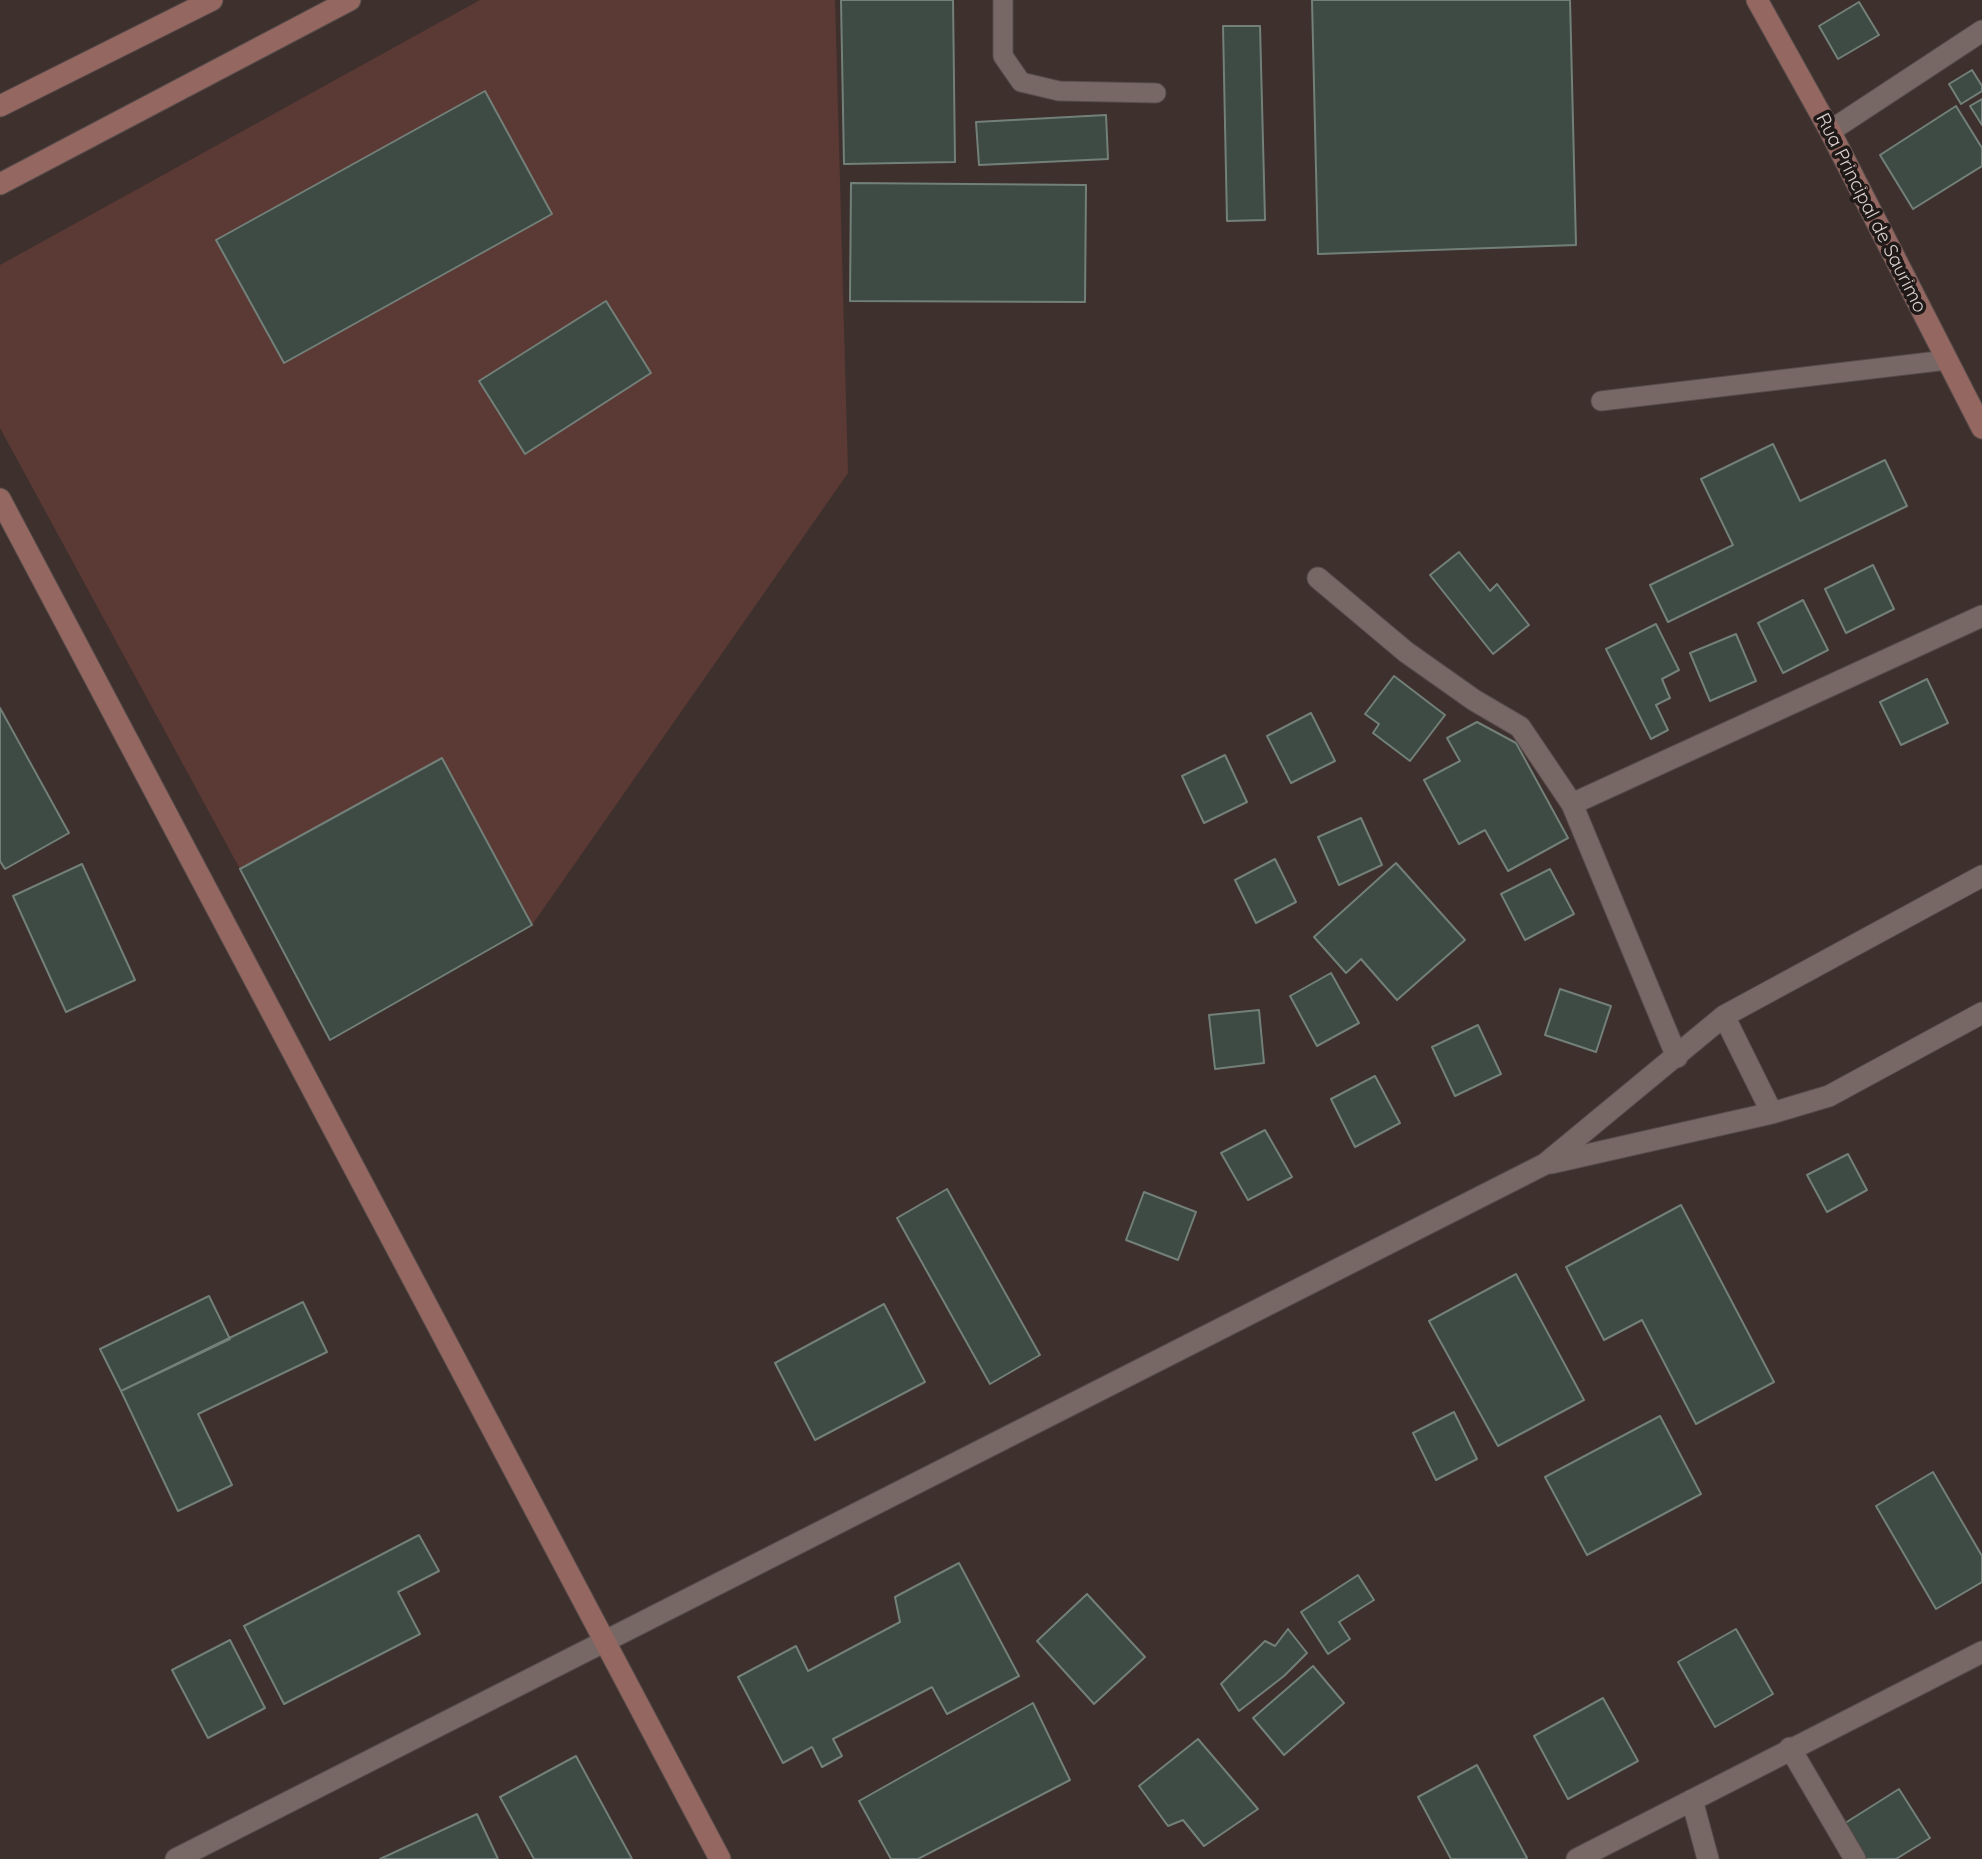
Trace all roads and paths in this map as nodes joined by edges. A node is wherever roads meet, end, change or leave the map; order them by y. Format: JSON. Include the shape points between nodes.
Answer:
{"nodes":[{"id":1,"x":212,"y":0,"type":"edge"},
{"id":2,"x":350,"y":0,"type":"edge"},
{"id":3,"x":1003,"y":0,"type":"edge"},
{"id":4,"x":1757,"y":0,"type":"edge"},
{"id":5,"x":1982,"y":31,"type":"edge"},
{"id":6,"x":1156,"y":93,"type":"dead end"},
{"id":7,"x":0,"y":106,"type":"edge"},
{"id":8,"x":1830,"y":131,"type":"junction"},
{"id":9,"x":0,"y":184,"type":"edge"},
{"id":10,"x":1947,"y":360,"type":"junction"},
{"id":11,"x":1601,"y":401,"type":"dead end"},
{"id":12,"x":1982,"y":428,"type":"edge"},
{"id":13,"x":0,"y":499,"type":"edge"},
{"id":14,"x":1318,"y":578,"type":"dead end"},
{"id":15,"x":1982,"y":616,"type":"edge"},
{"id":16,"x":1573,"y":804,"type":"junction"},
{"id":17,"x":1982,"y":876,"type":"edge"},
{"id":18,"x":1982,"y":1013,"type":"edge"},
{"id":19,"x":1724,"y":1016,"type":"junction"},
{"id":20,"x":1677,"y":1057,"type":"junction"},
{"id":21,"x":1772,"y":1113,"type":"junction"},
{"id":22,"x":1545,"y":1164,"type":"junction"},
{"id":23,"x":606,"y":1639,"type":"junction"},
{"id":24,"x":1982,"y":1652,"type":"edge"},
{"id":25,"x":1790,"y":1748,"type":"junction"},
{"id":26,"x":1692,"y":1800,"type":"junction"},
{"id":27,"x":176,"y":1859,"type":"edge"},
{"id":28,"x":720,"y":1859,"type":"edge"},
{"id":29,"x":1577,"y":1859,"type":"edge"},
{"id":30,"x":1708,"y":1859,"type":"edge"},
{"id":31,"x":1854,"y":1859,"type":"edge"}],
"edges":[{"from":1,"to":7,"type":"street"},
{"from":2,"to":9,"type":"street"},
{"from":3,"to":6,"type":"lane","via":[[1003,56],[1021,82],[1059,91]]},
{"from":4,"to":8,"type":"street","name":"Rua Principal de Saurimo"},
{"from":5,"to":8,"type":"street"},
{"from":8,"to":10,"type":"street","name":"Rua Principal de Saurimo"},
{"from":10,"to":11,"type":"lane"},
{"from":10,"to":12,"type":"street","name":"Rua Principal de Saurimo"},
{"from":13,"to":23,"type":"street"},
{"from":14,"to":16,"type":"street","via":[[1406,652],[1520,727]]},
{"from":15,"to":16,"type":"street"},
{"from":16,"to":20,"type":"street"},
{"from":17,"to":19,"type":"street"},
{"from":18,"to":21,"type":"street","via":[[1829,1096]]},
{"from":19,"to":20,"type":"street"},
{"from":19,"to":21,"type":"street"},
{"from":20,"to":22,"type":"street"},
{"from":21,"to":22,"type":"street"},
{"from":22,"to":23,"type":"street"},
{"from":23,"to":27,"type":"street"},
{"from":23,"to":28,"type":"street"},
{"from":24,"to":25,"type":"street"},
{"from":25,"to":26,"type":"street"},
{"from":25,"to":31,"type":"street"},
{"from":26,"to":29,"type":"street"},
{"from":26,"to":30,"type":"street"}]}
